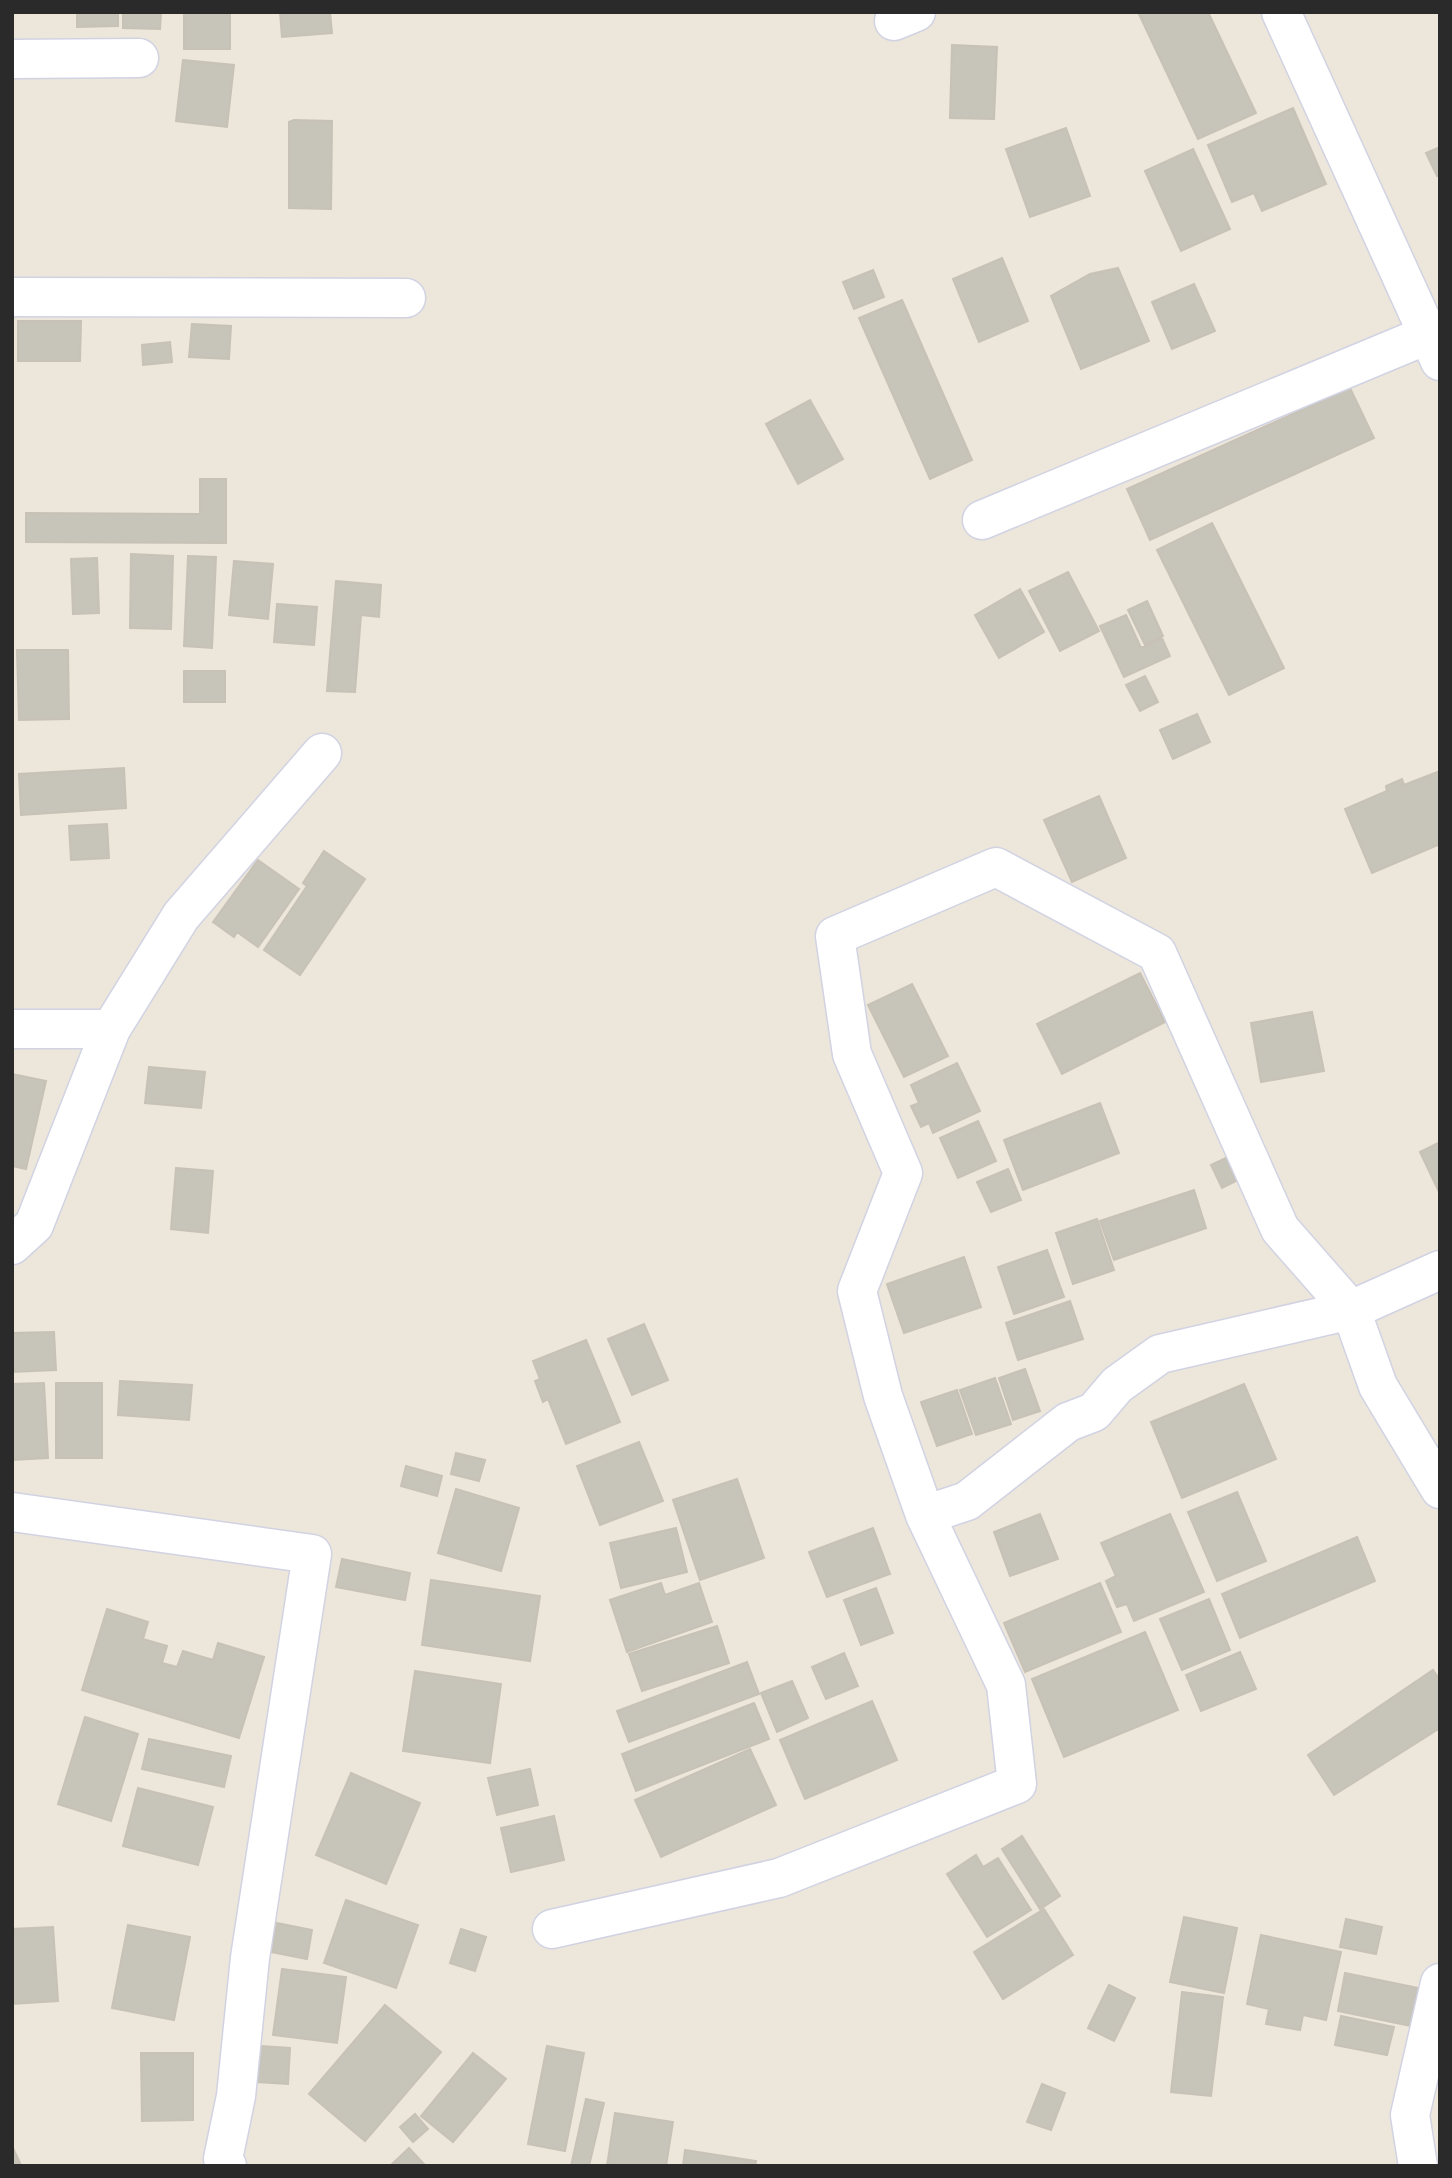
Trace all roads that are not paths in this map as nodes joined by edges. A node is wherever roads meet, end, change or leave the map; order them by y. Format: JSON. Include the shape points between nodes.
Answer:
{"nodes":[{"id":1,"x":1280,"y":12,"type":"edge"},
{"id":2,"x":139,"y":58,"type":"dead end"},
{"id":3,"x":12,"y":59,"type":"edge"},
{"id":4,"x":12,"y":297,"type":"edge"},
{"id":5,"x":407,"y":298,"type":"dead end"},
{"id":6,"x":1433,"y":348,"type":"edge"},
{"id":7,"x":982,"y":520,"type":"dead end"},
{"id":8,"x":322,"y":753,"type":"dead end"},
{"id":9,"x":12,"y":1029,"type":"edge"},
{"id":10,"x":111,"y":1029,"type":"junction"},
{"id":11,"x":12,"y":1245,"type":"edge"},
{"id":12,"x":1440,"y":1270,"type":"edge"},
{"id":13,"x":1351,"y":1310,"type":"junction"},
{"id":14,"x":1440,"y":1489,"type":"edge"},
{"id":15,"x":12,"y":1512,"type":"edge"},
{"id":16,"x":925,"y":1515,"type":"junction"},
{"id":17,"x":552,"y":1928,"type":"dead end"},
{"id":18,"x":1440,"y":1983,"type":"edge"},
{"id":19,"x":227,"y":2166,"type":"edge"},
{"id":20,"x":1418,"y":2166,"type":"edge"}],
"edges":[{"from":1,"to":6,"type":"street"},
{"from":2,"to":3,"type":"street"},
{"from":4,"to":5,"type":"street"},
{"from":6,"to":7,"type":"street"},
{"from":8,"to":10,"type":"street","via":[[181,916]]},
{"from":9,"to":10,"type":"street"},
{"from":10,"to":11,"type":"street","via":[[34,1225]]},
{"from":12,"to":13,"type":"street"},
{"from":13,"to":14,"type":"street","via":[[1378,1386]]},
{"from":13,"to":16,"type":"street","via":[[1160,1354],[1117,1385],[1094,1412],[1068,1422],[967,1501]]},
{"from":13,"to":16,"type":"street","via":[[1280,1229],[1157,953],[996,867],[835,936],[852,1054],[903,1173],[857,1291],[883,1396]]},
{"from":15,"to":19,"type":"street","via":[[313,1554],[250,1958],[236,2096],[223,2160]]},
{"from":16,"to":17,"type":"street","via":[[1006,1685],[1017,1784],[779,1878]]},
{"from":18,"to":20,"type":"street","via":[[1409,2115]]}]}
